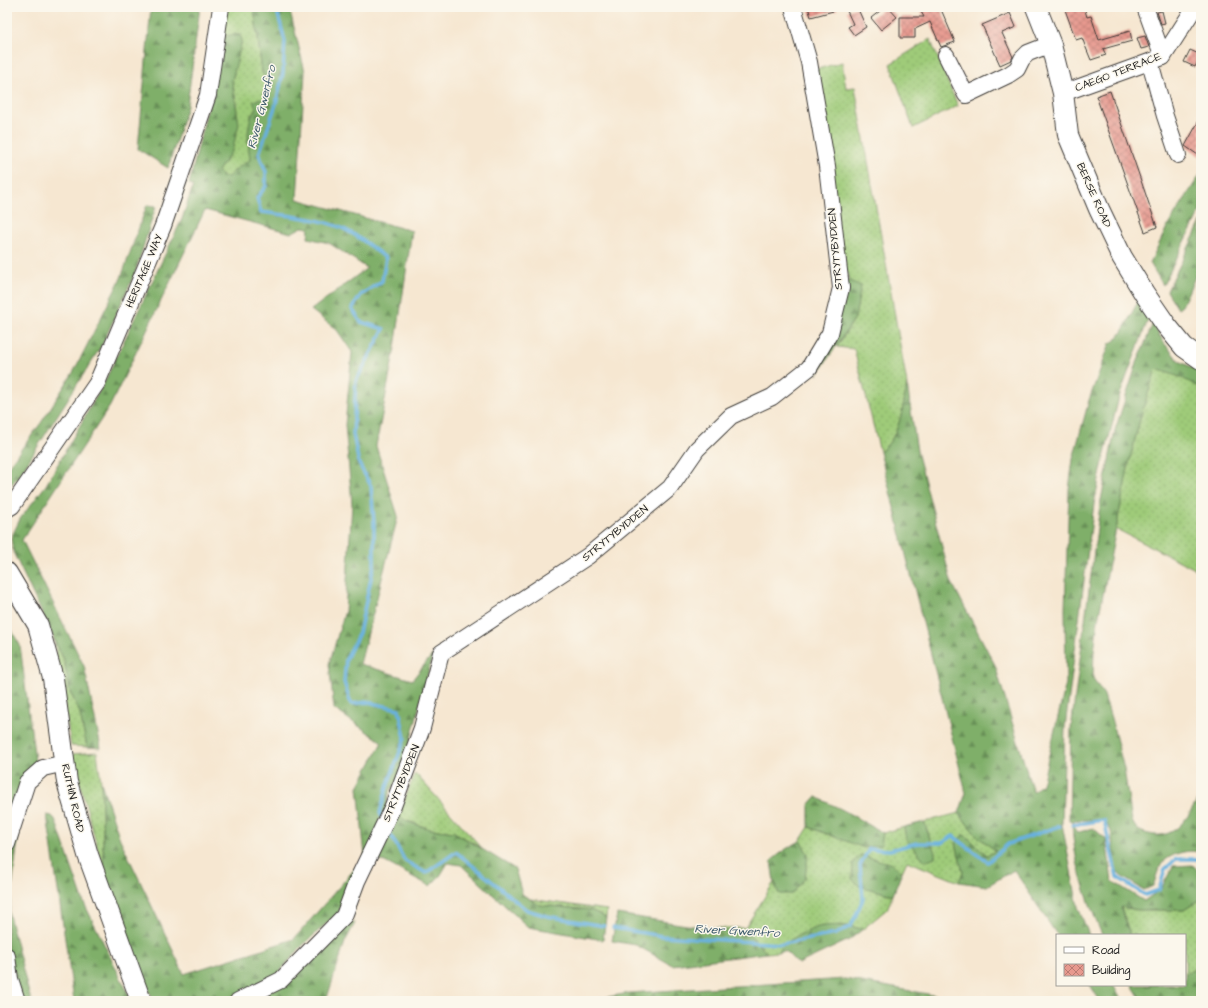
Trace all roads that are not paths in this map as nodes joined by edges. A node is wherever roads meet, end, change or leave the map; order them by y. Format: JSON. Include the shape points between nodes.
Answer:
{"nodes":[{"id":1,"x":220,"y":7,"type":"edge"},
{"id":2,"x":793,"y":7,"type":"edge"},
{"id":3,"x":1036,"y":7,"type":"edge"},
{"id":4,"x":1145,"y":7,"type":"edge"},
{"id":5,"x":1195,"y":7,"type":"edge"},
{"id":6,"x":1051,"y":44,"type":"junction"},
{"id":7,"x":946,"y":54,"type":"dead end"},
{"id":8,"x":1157,"y":59,"type":"junction"},
{"id":9,"x":1063,"y":93,"type":"junction"},
{"id":10,"x":1178,"y":155,"type":"dead end"},
{"id":11,"x":1201,"y":359,"type":"edge"},
{"id":12,"x":7,"y":510,"type":"edge"},
{"id":13,"x":7,"y":573,"type":"edge"},
{"id":14,"x":65,"y":763,"type":"junction"},
{"id":15,"x":7,"y":844,"type":"edge"},
{"id":16,"x":7,"y":956,"type":"edge"},
{"id":17,"x":17,"y":1001,"type":"edge"},
{"id":18,"x":141,"y":1001,"type":"edge"},
{"id":19,"x":238,"y":1001,"type":"edge"}],
"edges":[{"from":1,"to":12,"type":"street","name":"HERITAGE WAY","via":[[208,95],[163,226],[97,383]]},
{"from":2,"to":19,"type":"street","name":"STRYTYBYDDEN","via":[[809,62],[827,166],[841,288],[830,333],[809,368],[772,397],[731,416],[697,449],[670,488],[588,556],[441,653],[422,728],[344,916],[281,980]]},
{"from":3,"to":6,"type":"main road","name":"BERSE ROAD"},
{"from":4,"to":8,"type":"street"},
{"from":5,"to":8,"type":"street","name":"CAEGO TERRACE"},
{"from":6,"to":7,"type":"street","via":[[1028,53],[1017,69],[1008,75],[966,95]]},
{"from":6,"to":9,"type":"main road","name":"BERSE ROAD"},
{"from":8,"to":9,"type":"street","name":"CAEGO TERRACE"},
{"from":8,"to":10,"type":"street","via":[[1165,116]]},
{"from":9,"to":11,"type":"main road","name":"BERSE ROAD","via":[[1068,135],[1122,256],[1166,325],[1184,347]]},
{"from":13,"to":14,"type":"main road","name":"RUTHIN ROAD","via":[[38,625],[53,678]]},
{"from":14,"to":15,"type":"street","via":[[43,768],[27,782]]},
{"from":14,"to":18,"type":"main road","name":"RUTHIN ROAD","via":[[67,782],[88,856]]},
{"from":16,"to":17,"type":"street","via":[[10,979]]}]}
